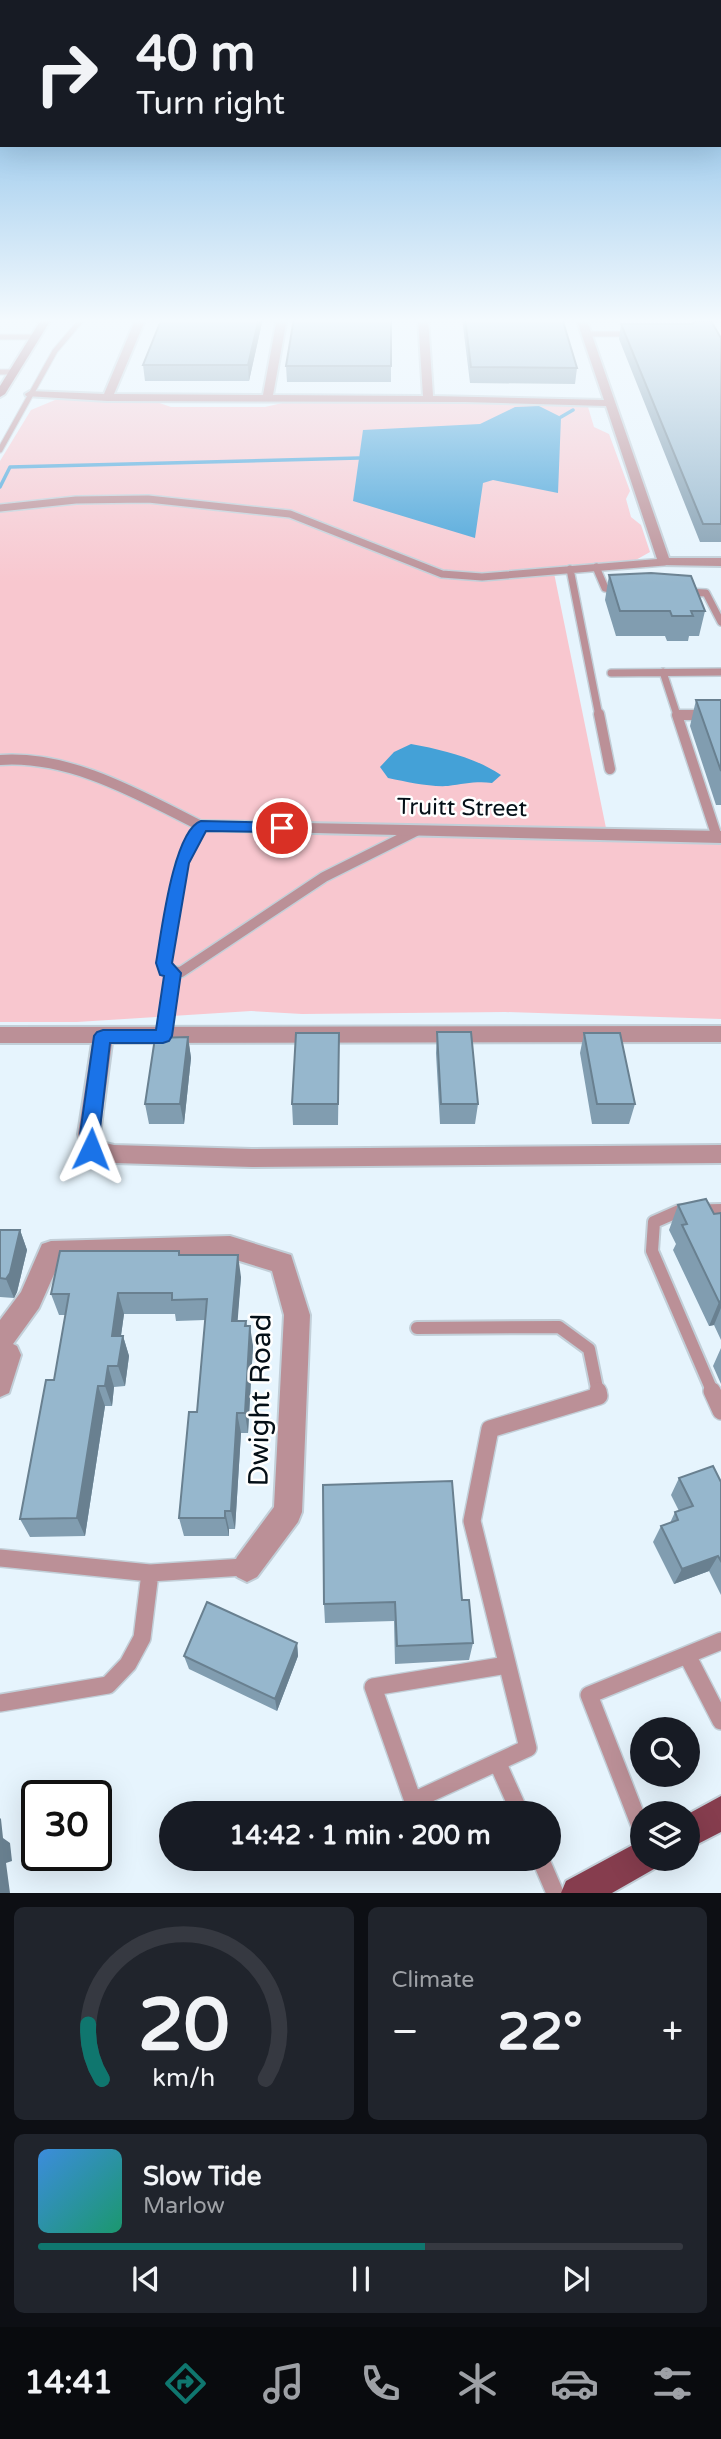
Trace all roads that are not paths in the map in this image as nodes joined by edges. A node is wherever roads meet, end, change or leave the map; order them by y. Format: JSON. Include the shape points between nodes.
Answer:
{"nodes":[{"id":1,"x":23,"y":406,"type":"edge"},
{"id":2,"x":611,"y":406,"type":"edge"},
{"id":3,"x":0,"y":450,"type":"edge"},
{"id":4,"x":0,"y":508,"type":"edge"},
{"id":5,"x":664,"y":562,"type":"junction"},
{"id":6,"x":721,"y":562,"type":"edge"},
{"id":7,"x":596,"y":567,"type":"junction"},
{"id":8,"x":570,"y":569,"type":"junction"},
{"id":9,"x":629,"y":591,"type":"edge"},
{"id":10,"x":680,"y":592,"type":"edge"},
{"id":11,"x":721,"y":622,"type":"edge"},
{"id":12,"x":721,"y":671,"type":"edge"},
{"id":13,"x":663,"y":672,"type":"junction"},
{"id":14,"x":611,"y":673,"type":"dead end"},
{"id":15,"x":677,"y":715,"type":"junction"},
{"id":16,"x":721,"y":715,"type":"edge"},
{"id":17,"x":0,"y":760,"type":"edge"},
{"id":18,"x":610,"y":769,"type":"dead end"},
{"id":19,"x":201,"y":826,"type":"junction"},
{"id":20,"x":416,"y":831,"type":"junction"},
{"id":21,"x":719,"y":837,"type":"edge"},
{"id":22,"x":173,"y":973,"type":"junction"},
{"id":23,"x":721,"y":1034,"type":"edge"},
{"id":24,"x":0,"y":1035,"type":"edge"},
{"id":25,"x":103,"y":1036,"type":"junction"},
{"id":26,"x":163,"y":1036,"type":"junction"},
{"id":27,"x":721,"y":1154,"type":"edge"},
{"id":28,"x":721,"y":1210,"type":"edge"},
{"id":29,"x":417,"y":1328,"type":"dead end"},
{"id":30,"x":0,"y":1340,"type":"edge"},
{"id":31,"x":0,"y":1351,"type":"edge"},
{"id":32,"x":0,"y":1384,"type":"edge"},
{"id":33,"x":721,"y":1411,"type":"edge"},
{"id":34,"x":0,"y":1558,"type":"edge"},
{"id":35,"x":247,"y":1567,"type":"joint"},
{"id":36,"x":150,"y":1573,"type":"junction"},
{"id":37,"x":721,"y":1642,"type":"edge"},
{"id":38,"x":687,"y":1655,"type":"junction"},
{"id":39,"x":507,"y":1665,"type":"junction"},
{"id":40,"x":0,"y":1703,"type":"edge"},
{"id":41,"x":721,"y":1721,"type":"edge"},
{"id":42,"x":498,"y":1764,"type":"junction"},
{"id":43,"x":515,"y":1801,"type":"edge"},
{"id":44,"x":630,"y":1801,"type":"edge"},
{"id":45,"x":721,"y":1813,"type":"edge"},
{"id":46,"x":700,"y":1825,"type":"edge"},
{"id":47,"x":630,"y":1864,"type":"edge"},
{"id":48,"x":546,"y":1871,"type":"edge"},
{"id":49,"x":555,"y":1893,"type":"edge"},
{"id":50,"x":578,"y":1893,"type":"edge"}],
"edges":[{"from":1,"to":3,"type":"lane"},
{"from":2,"to":5,"type":"street"},
{"from":4,"to":8,"type":"lane","via":[[148,499],[247,508],[290,514],[442,574],[482,577]]},
{"from":5,"to":6,"type":"street"},
{"from":5,"to":7,"type":"lane"},
{"from":7,"to":8,"type":"lane"},
{"from":7,"to":9,"type":"lane","via":[[605,588]]},
{"from":8,"to":18,"type":"lane"},
{"from":10,"to":11,"type":"lane","via":[[706,593]]},
{"from":12,"to":13,"type":"lane"},
{"from":13,"to":14,"type":"lane"},
{"from":13,"to":15,"type":"lane"},
{"from":15,"to":16,"type":"lane"},
{"from":15,"to":21,"type":"lane"},
{"from":17,"to":19,"type":"lane","via":[[56,763],[123,788]]},
{"from":19,"to":20,"type":"street","name":"Truitt Street"},
{"from":19,"to":22,"type":"lane","via":[[181,863],[164,963],[166,971]]},
{"from":20,"to":21,"type":"street","name":"Truitt Street"},
{"from":20,"to":22,"type":"lane","via":[[329,874]]},
{"from":22,"to":26,"type":"lane"},
{"from":23,"to":26,"type":"street"},
{"from":24,"to":25,"type":"street"},
{"from":25,"to":26,"type":"street"},
{"from":25,"to":27,"type":"street","via":[[89,1134],[91,1149],[114,1154],[252,1158]]},
{"from":28,"to":33,"type":"lane","via":[[678,1211],[654,1223],[652,1251]]},
{"from":29,"to":39,"type":"lane","via":[[559,1326],[589,1349],[599,1396],[489,1429],[472,1521]]},
{"from":30,"to":35,"type":"street","name":"Dwight Road","via":[[30,1300],[51,1252],[230,1247],[282,1263],[297,1315],[288,1512]]},
{"from":31,"to":32,"type":"street","via":[[9,1355]]},
{"from":34,"to":36,"type":"lane"},
{"from":35,"to":36,"type":"lane"},
{"from":36,"to":40,"type":"lane","via":[[142,1638],[128,1664],[108,1685]]},
{"from":37,"to":38,"type":"lane"},
{"from":38,"to":41,"type":"lane"},
{"from":38,"to":44,"type":"lane","via":[[589,1695]]},
{"from":39,"to":42,"type":"lane","via":[[528,1748]]},
{"from":39,"to":42,"type":"lane","via":[[373,1686],[414,1801]]},
{"from":42,"to":43,"type":"lane"},
{"from":45,"to":46,"type":"main road"},
{"from":47,"to":50,"type":"main road"},
{"from":48,"to":49,"type":"lane"}]}
